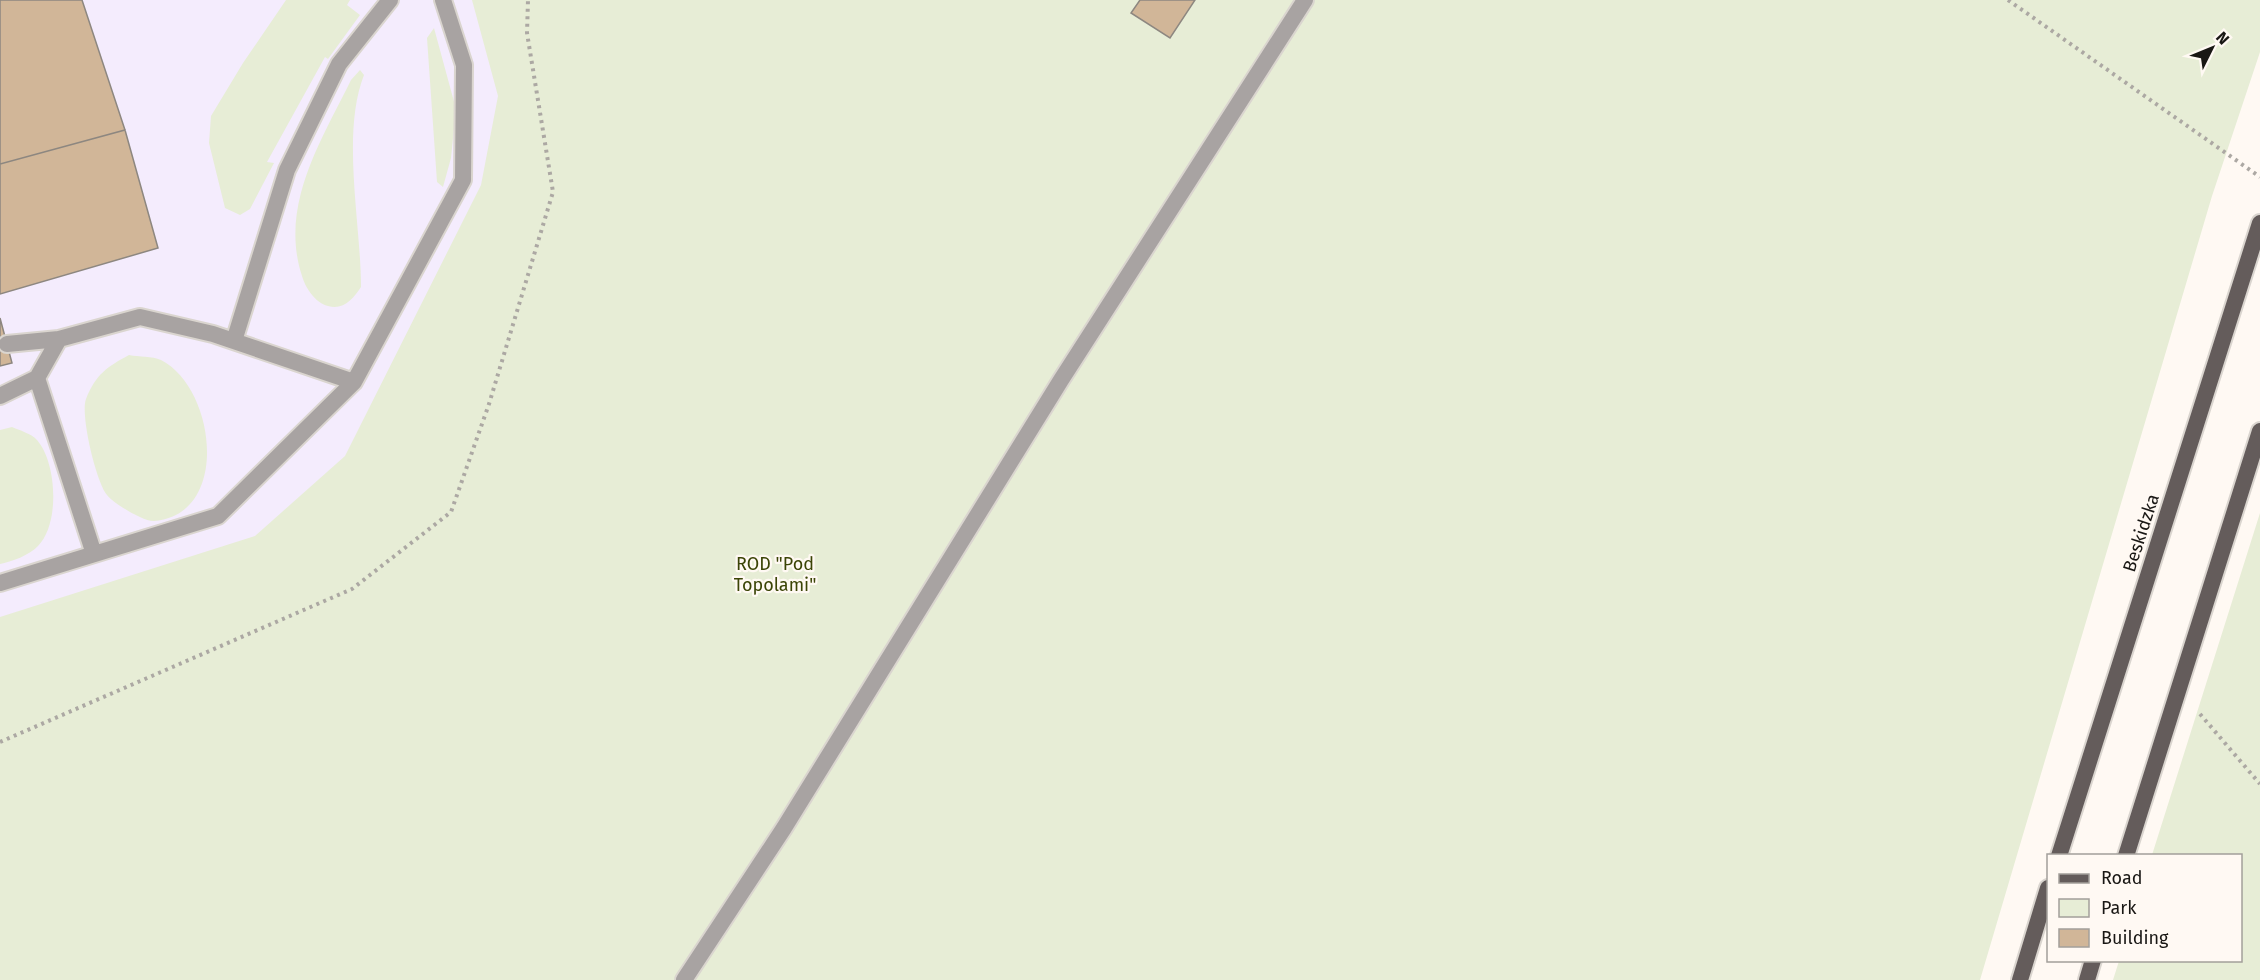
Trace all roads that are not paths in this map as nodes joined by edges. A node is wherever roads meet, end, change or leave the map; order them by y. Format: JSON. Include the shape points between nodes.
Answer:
{"nodes":[{"id":1,"x":390,"y":0,"type":"edge"},
{"id":2,"x":443,"y":0,"type":"edge"},
{"id":3,"x":1305,"y":0,"type":"edge"},
{"id":4,"x":2260,"y":223,"type":"edge"},
{"id":5,"x":59,"y":339,"type":"junction"},
{"id":6,"x":234,"y":340,"type":"junction"},
{"id":7,"x":7,"y":344,"type":"dead end"},
{"id":8,"x":37,"y":378,"type":"junction"},
{"id":9,"x":354,"y":382,"type":"junction"},
{"id":10,"x":0,"y":396,"type":"edge"},
{"id":11,"x":2260,"y":431,"type":"edge"},
{"id":12,"x":94,"y":554,"type":"junction"},
{"id":13,"x":0,"y":583,"type":"edge"},
{"id":14,"x":2059,"y":854,"type":"edge"},
{"id":15,"x":2126,"y":854,"type":"edge"},
{"id":16,"x":2047,"y":894,"type":"edge"},
{"id":17,"x":2092,"y":962,"type":"edge"},
{"id":18,"x":684,"y":980,"type":"edge"},
{"id":19,"x":2019,"y":980,"type":"edge"},
{"id":20,"x":2087,"y":980,"type":"edge"}],
"edges":[{"from":1,"to":6,"type":"lane","via":[[339,64],[287,170]]},
{"from":2,"to":9,"type":"lane","via":[[464,65],[463,180]]},
{"from":3,"to":18,"type":"lane","via":[[1061,380],[784,828]]},
{"from":4,"to":14,"type":"main road","name":"Beskidzka"},
{"from":5,"to":6,"type":"lane","via":[[140,317]]},
{"from":5,"to":7,"type":"lane"},
{"from":5,"to":8,"type":"lane"},
{"from":6,"to":9,"type":"lane"},
{"from":8,"to":10,"type":"lane"},
{"from":8,"to":12,"type":"lane"},
{"from":9,"to":12,"type":"lane","via":[[218,516]]},
{"from":11,"to":15,"type":"main road"},
{"from":12,"to":13,"type":"lane"},
{"from":16,"to":19,"type":"main road"},
{"from":17,"to":20,"type":"main road"}]}
